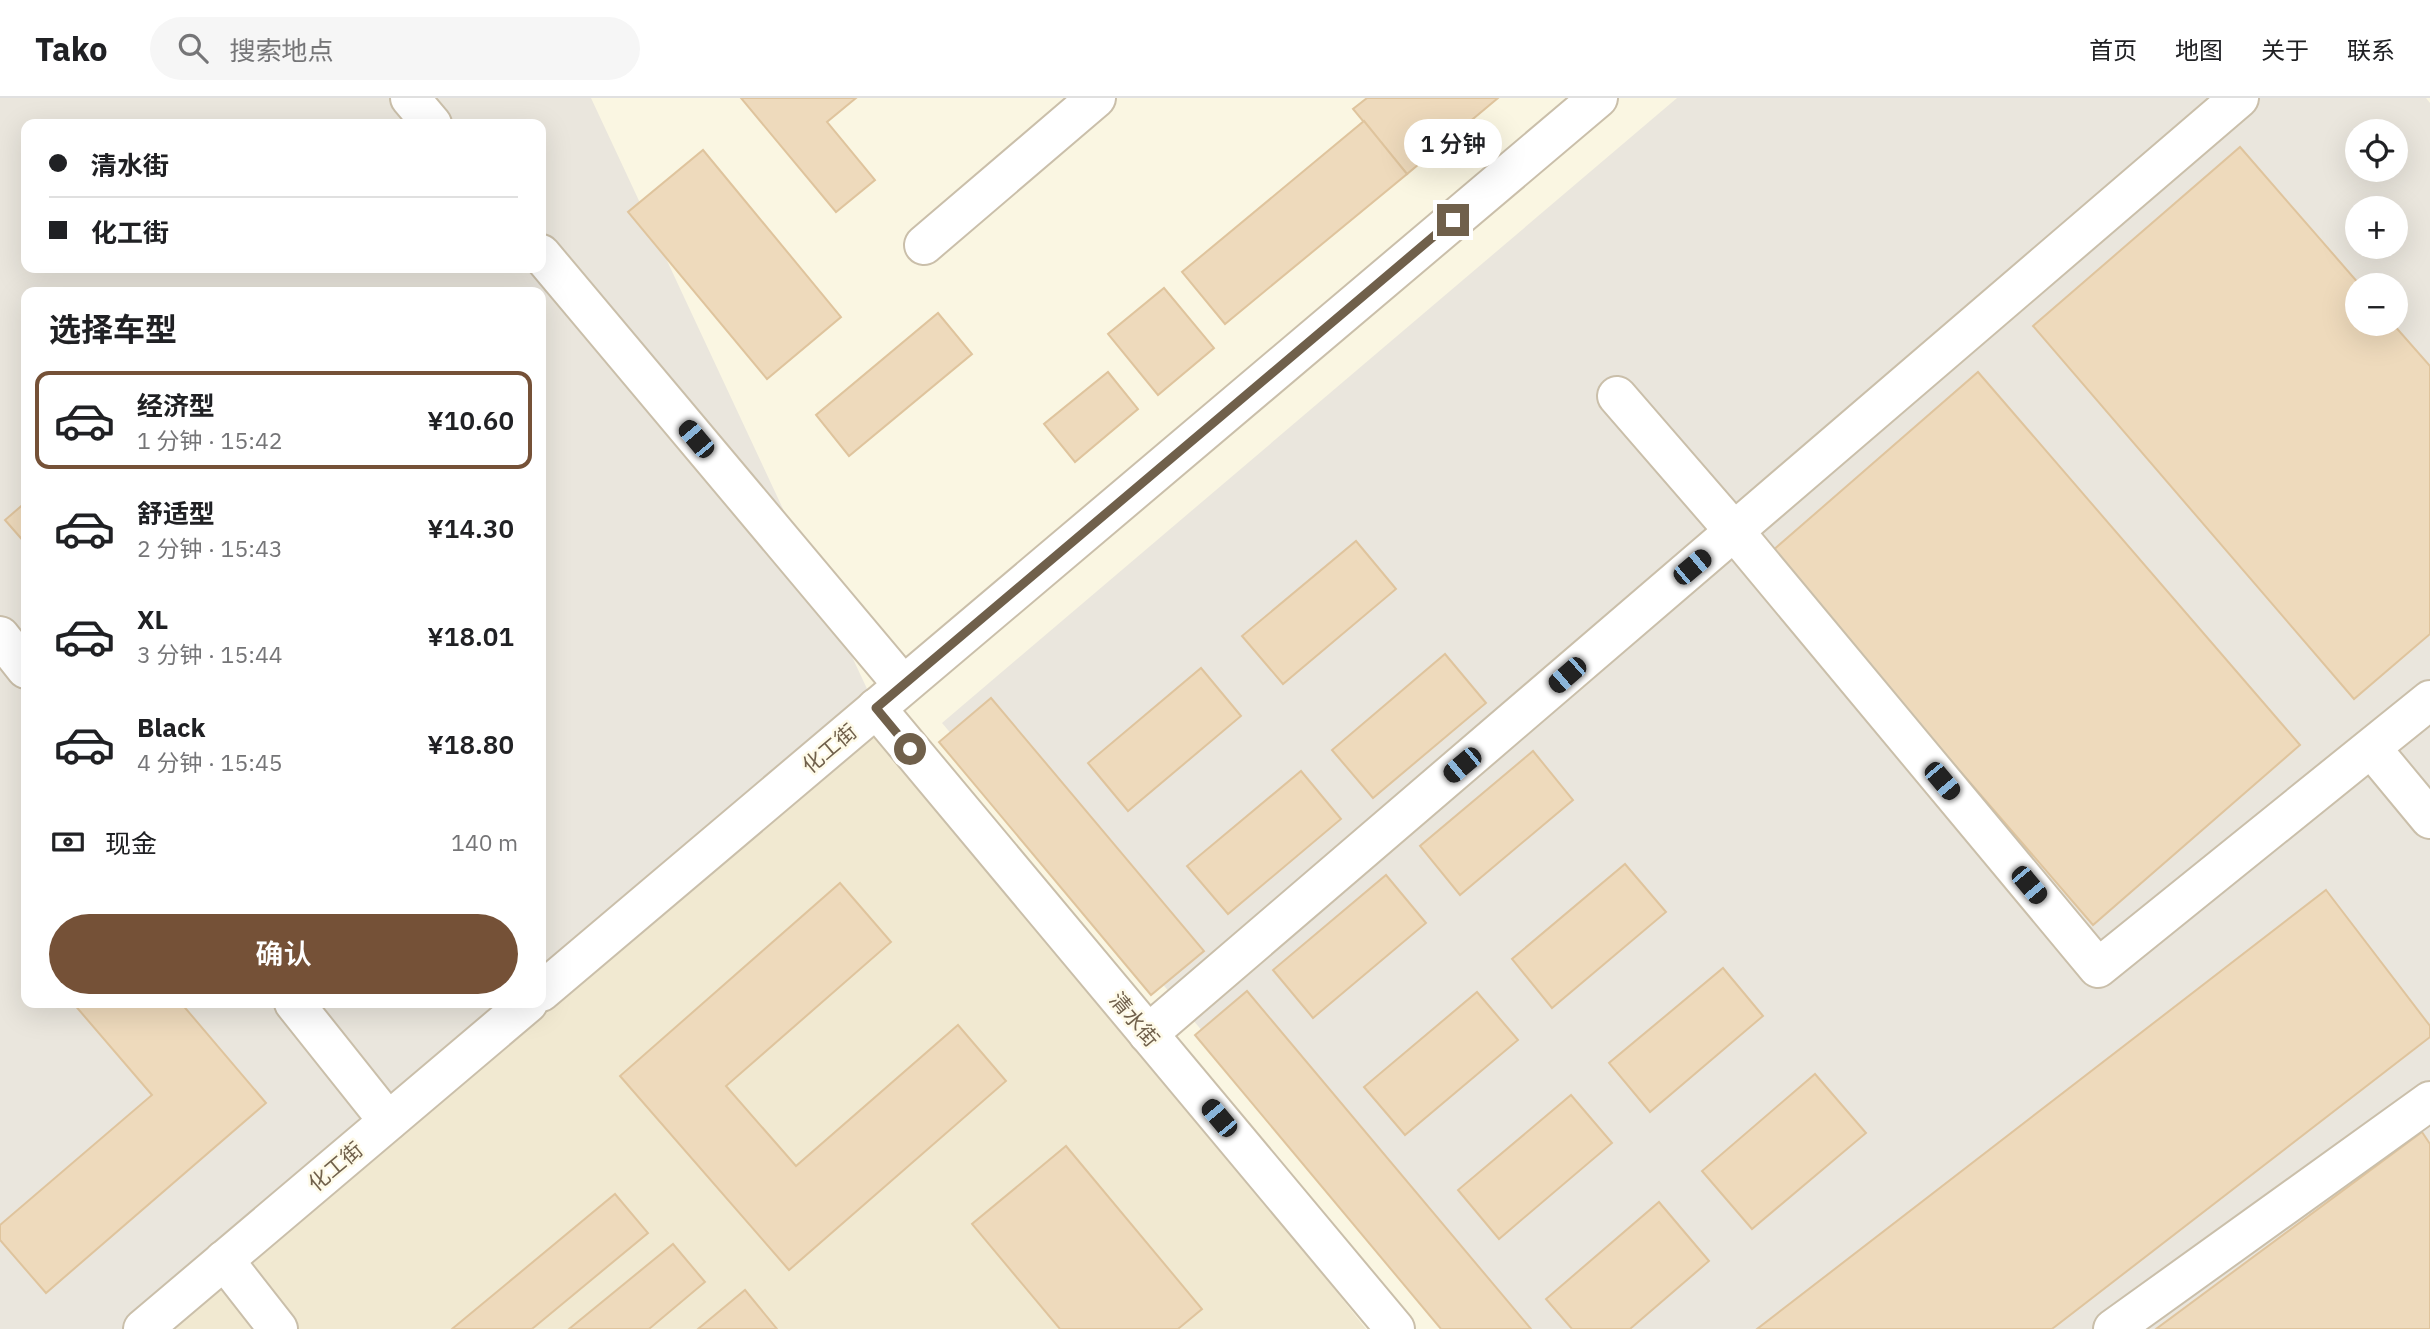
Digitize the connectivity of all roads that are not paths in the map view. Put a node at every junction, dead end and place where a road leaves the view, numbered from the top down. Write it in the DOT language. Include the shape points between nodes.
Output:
graph roads {
  1 [pos="410,98"];
  2 [pos="1096,98"];
  3 [pos="1598,98"];
  4 [pos="2239,98"];
  5 [pos="428,119"];
  6 [pos="924,245"];
  7 [pos="546,260"];
  8 [pos="1617,396"];
  9 [pos="1734,531"];
  10 [pos="0,636"];
  11 [pos="21,663"];
  12 [pos="889,696"];
  13 [pos="2430,700"];
  14 [pos="2372,749"];
  15 [pos="2430,819"];
  16 [pos="546,988"];
  17 [pos="298,1008"];
  18 [pos="522,1008"];
  19 [pos="1148,1034"];
  20 [pos="2430,1101"];
  21 [pos="388,1121"];
  22 [pos="224,1260"];
  23 [pos="143,1329"];
  24 [pos="278,1329"];
  25 [pos="1395,1329"];
  26 [pos="2113,1329"];
  1 -- 5 [label="street"];
  2 -- 6 [label="street"];
  3 -- 12 [label="street, 化工街"];
  4 -- 9 [label="street"];
  7 -- 12 [label="street, 清水街"];
  8 -- 9 [label="street"];
  9 -- 14 [label="street" via="2098,968"];
  9 -- 19 [label="street"];
  10 -- 11 [label="street"];
  12 -- 16 [label="street, 化工街"];
  12 -- 19 [label="street, 清水街"];
  13 -- 14 [label="street"];
  14 -- 15 [label="street"];
  17 -- 21 [label="street"];
  18 -- 21 [label="street, 化工街"];
  19 -- 25 [label="street, 清水街"];
  20 -- 26 [label="street"];
  21 -- 22 [label="street, 化工街"];
  22 -- 23 [label="street, 化工街"];
  22 -- 24 [label="street"];
}
